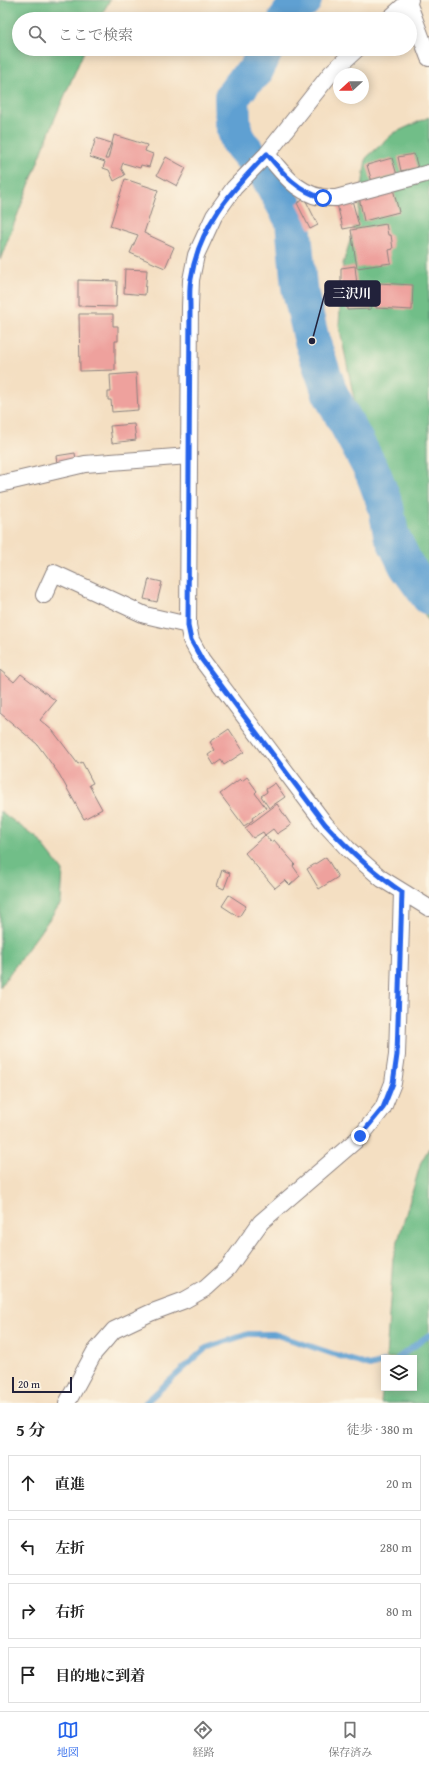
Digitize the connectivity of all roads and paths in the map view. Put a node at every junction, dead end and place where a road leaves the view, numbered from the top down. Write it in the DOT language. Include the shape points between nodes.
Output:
graph roads {
  1 [pos="409,1"];
  2 [pos="397,12"];
  3 [pos="413,12"];
  4 [pos="417,24"];
  5 [pos="349,56"];
  6 [pos="429,58"];
  7 [pos="267,154"];
  8 [pos="429,173"];
  9 [pos="188,456"];
  10 [pos="0,484"];
  11 [pos="44,595"];
  12 [pos="188,626"];
  13 [pos="402,892"];
  14 [pos="429,908"];
  15 [pos="67,1403"];
  1 -- 2 [label="street"];
  1 -- 3 [label="street"];
  4 -- 6 [label="street"];
  5 -- 7 [label="street" via="331,73"];
  7 -- 8 [label="street" via="293,183 313,196 323,198 336,198"];
  7 -- 9 [label="street" via="234,188 214,216 196,255 190,286"];
  9 -- 10 [label="street" via="85,464"];
  9 -- 12 [label="street"];
  11 -- 12 [label="street" via="54,573 146,615"];
  12 -- 13 [label="street" via="191,640 202,660 325,824 348,849 382,879"];
  13 -- 14 [label="street"];
  13 -- 15 [label="street" via="397,1055 393,1083 383,1108 360,1136 261,1222 228,1268 206,1288 186,1300 114,1330 94,1353"];
}
